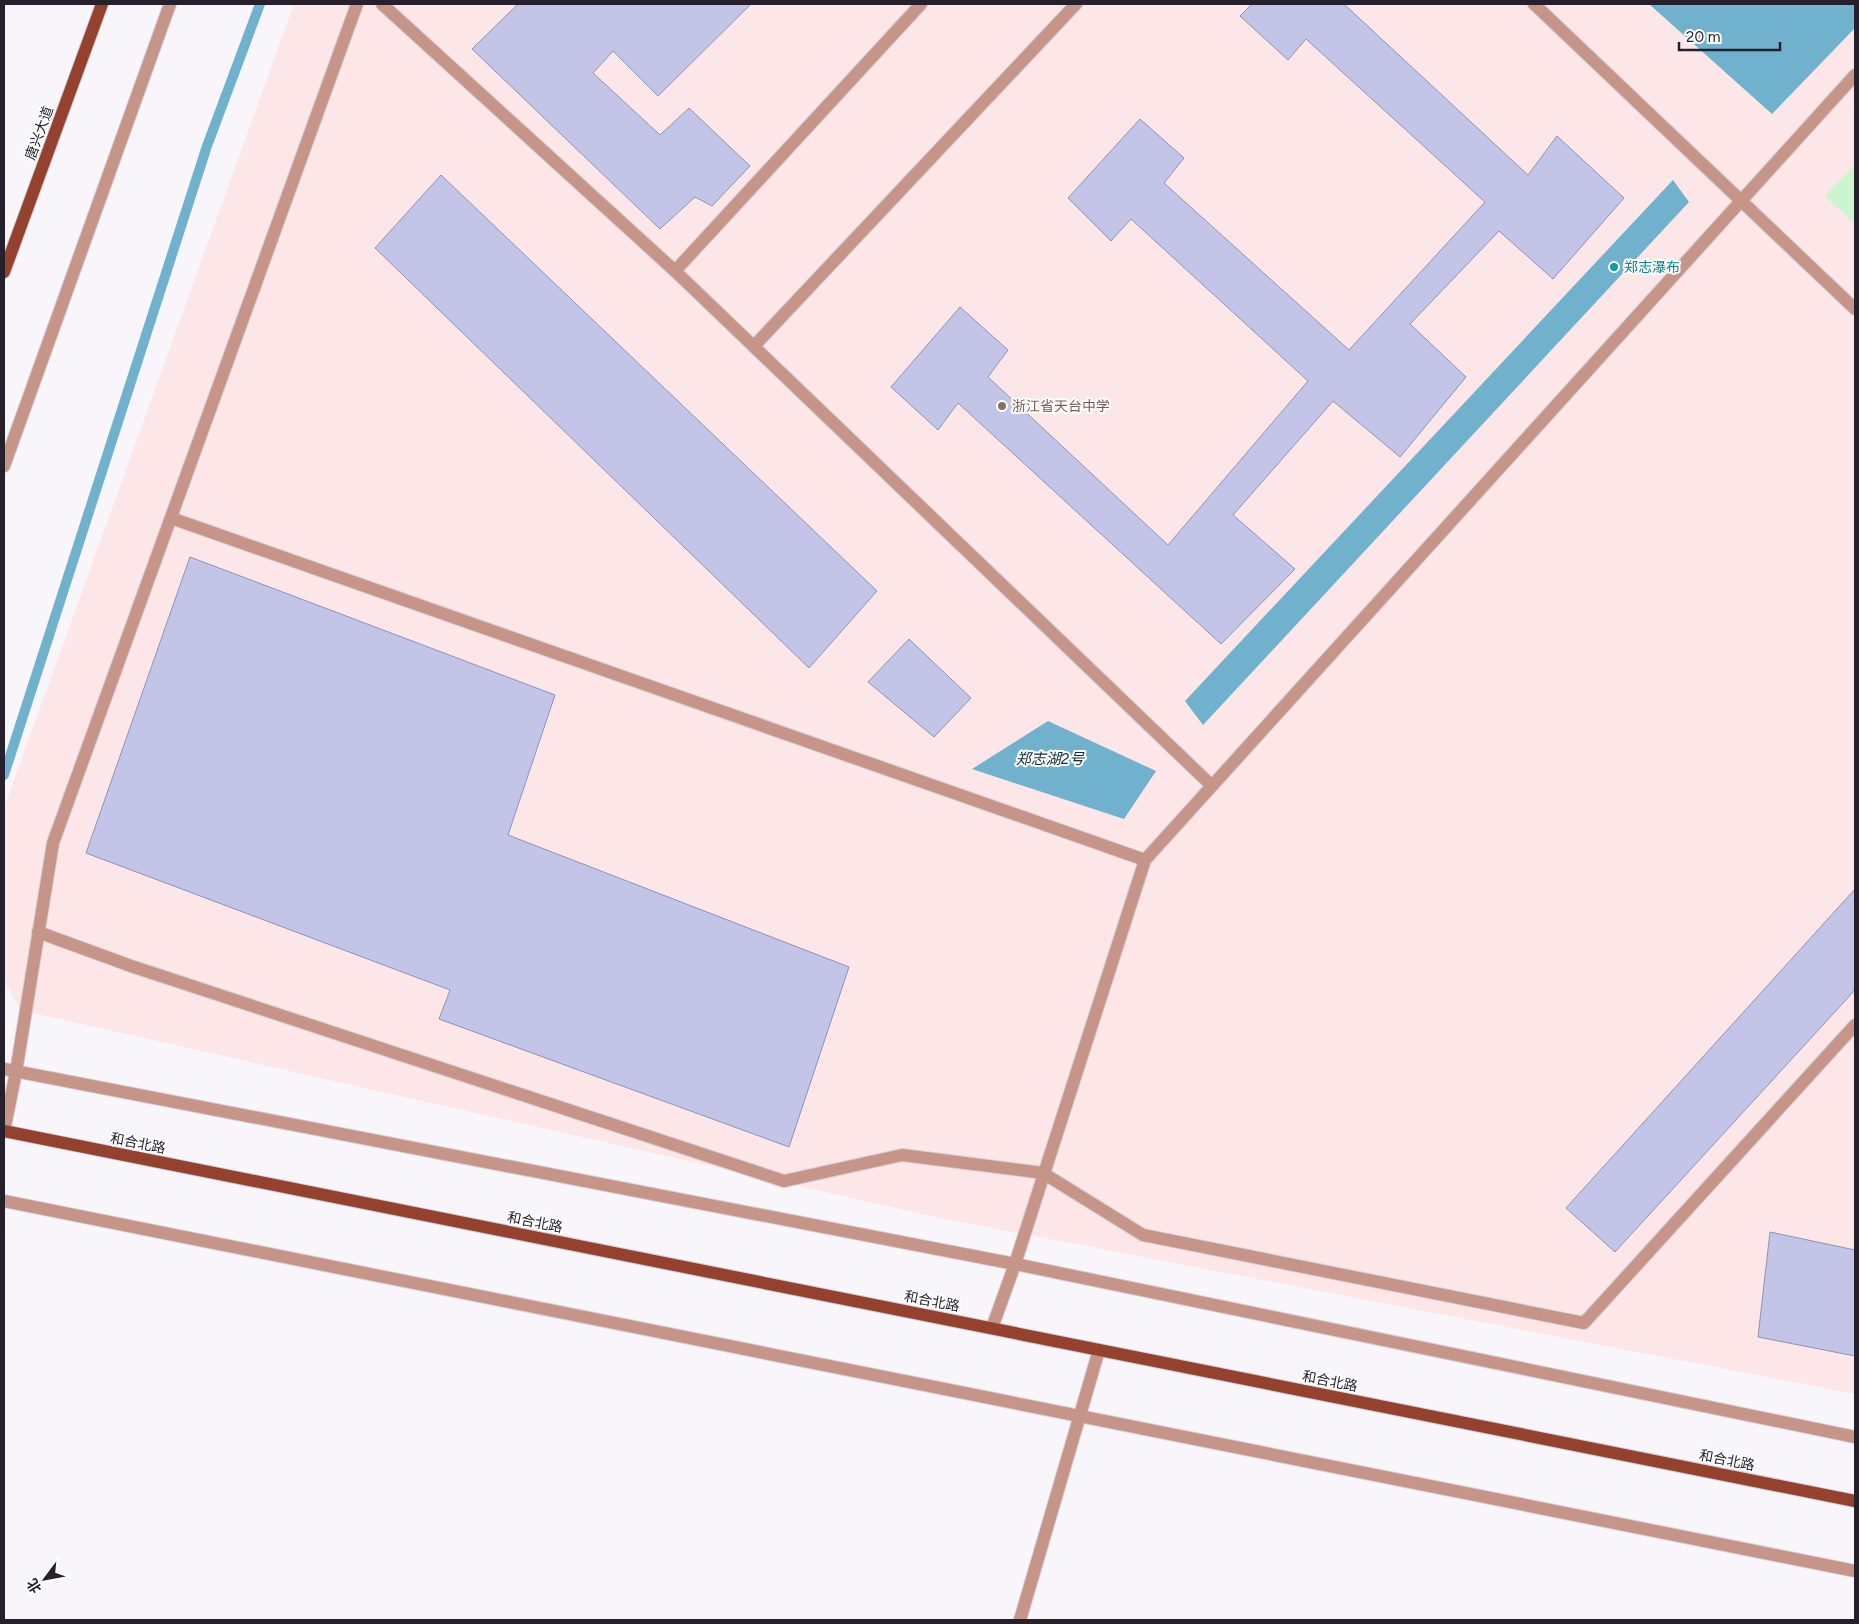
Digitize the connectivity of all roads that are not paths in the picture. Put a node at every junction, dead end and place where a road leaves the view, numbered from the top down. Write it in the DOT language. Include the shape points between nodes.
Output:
graph roads {
  1 [pos="102,4"];
  2 [pos="170,4"];
  3 [pos="357,4"];
  4 [pos="382,4"];
  5 [pos="921,4"];
  6 [pos="1076,4"];
  7 [pos="1534,4"];
  8 [pos="1855,75"];
  9 [pos="1742,201"];
  10 [pos="675,271"];
  11 [pos="4,272"];
  12 [pos="1855,309"];
  13 [pos="754,346"];
  14 [pos="4,466"];
  15 [pos="171,518"];
  16 [pos="1212,786"];
  17 [pos="1145,860"];
  18 [pos="38,932"];
  19 [pos="1855,1025"];
  20 [pos="10,1071"];
  21 [pos="4,1131"];
  22 [pos="1043,1173"];
  23 [pos="4,1200"];
  24 [pos="1015,1264"];
  25 [pos="992,1328"];
  26 [pos="1099,1350"];
  27 [pos="1079,1416"];
  28 [pos="1855,1437"];
  29 [pos="1855,1501"];
  30 [pos="1855,1570"];
  31 [pos="1020,1620"];
  1 -- 11 [label="main road, 唐兴大道"];
  2 -- 14 [label="street"];
  3 -- 15 [label="street"];
  4 -- 10 [label="street"];
  5 -- 10 [label="street"];
  6 -- 13 [label="street"];
  7 -- 9 [label="street"];
  8 -- 9 [label="street"];
  9 -- 12 [label="street"];
  9 -- 16 [label="street"];
  10 -- 13 [label="street"];
  13 -- 16 [label="street"];
  15 -- 17 [label="street"];
  15 -- 18 [label="street" via="53,843"];
  16 -- 17 [label="street"];
  17 -- 22 [label="street"];
  18 -- 20 [label="street"];
  18 -- 22 [label="street" via="131,966 784,1181 902,1155"];
  19 -- 22 [label="street" via="1584,1323 1143,1235"];
  20 -- 21 [label="street"];
  20 -- 24 [label="street"];
  21 -- 25 [label="main road, 和合北路"];
  22 -- 24 [label="street"];
  23 -- 27 [label="street"];
  24 -- 25 [label="street"];
  24 -- 28 [label="street"];
  25 -- 26 [label="main road, 和合北路"];
  26 -- 27 [label="street"];
  26 -- 29 [label="main road, 和合北路"];
  27 -- 30 [label="street"];
  27 -- 31 [label="street"];
}
